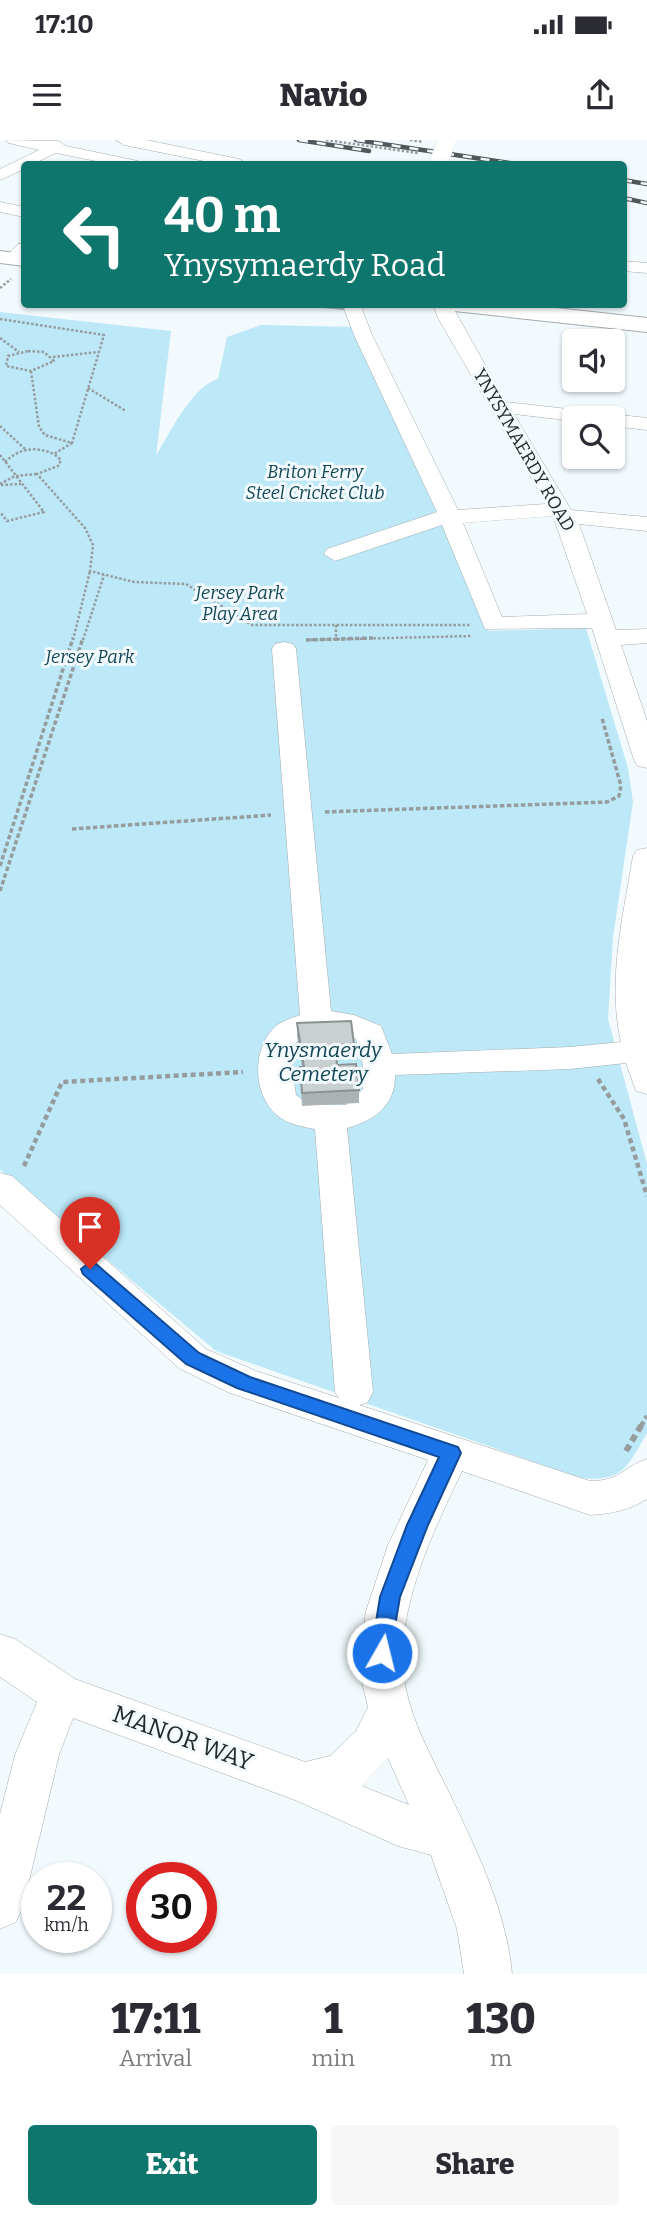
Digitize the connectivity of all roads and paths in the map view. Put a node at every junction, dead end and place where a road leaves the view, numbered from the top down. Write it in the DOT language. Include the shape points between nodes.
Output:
graph roads {
  1 [pos="14,140"];
  2 [pos="70,140"];
  3 [pos="124,140"];
  4 [pos="326,140"];
  5 [pos="447,140"];
  6 [pos="53,148"];
  7 [pos="197,156"];
  8 [pos="27,161"];
  9 [pos="117,161"];
  10 [pos="186,161"];
  11 [pos="223,161"];
  12 [pos="439,161"];
  13 [pos="21,164"];
  14 [pos="0,175"];
  15 [pos="0,207"];
  16 [pos="21,211"];
  17 [pos="627,266"];
  18 [pos="647,268"];
  19 [pos="354,308"];
  20 [pos="443,308"];
  21 [pos="491,308"];
  22 [pos="0,319"];
  23 [pos="647,325"];
  24 [pos="0,338"];
  25 [pos="19,352"];
  26 [pos="99,352"];
  27 [pos="53,357"];
  28 [pos="2,364"];
  29 [pos="31,371"];
  30 [pos="88,388"];
  31 [pos="501,407"];
  32 [pos="127,411"];
  33 [pos="562,414"];
  34 [pos="625,421"];
  35 [pos="647,424"];
  36 [pos="0,426"];
  37 [pos="72,443"];
  38 [pos="26,449"];
  39 [pos="54,454"];
  40 [pos="0,455"];
  41 [pos="5,462"];
  42 [pos="37,474"];
  43 [pos="15,476"];
  44 [pos="21,484"];
  45 [pos="0,485"];
  46 [pos="0,512"];
  47 [pos="562,513"];
  48 [pos="450,517"];
  49 [pos="647,524"];
  50 [pos="335,554"];
  51 [pos="90,571"];
  52 [pos="104,575"];
  53 [pos="336,625"];
  54 [pos="489,630"];
  55 [pos="605,630"];
  56 [pos="647,636"];
  57 [pos="336,640"];
  58 [pos="284,649"];
  59 [pos="600,710"];
  60 [pos="647,760"];
  61 [pos="298,813"];
  62 [pos="72,829"];
  63 [pos="647,861"];
  64 [pos="0,866"];
  65 [pos="0,891"];
  66 [pos="316,1020"];
  67 [pos="638,1051"];
  68 [pos="570,1058"];
  69 [pos="379,1065"];
  70 [pos="276,1070"];
  71 [pos="647,1083"];
  72 [pos="330,1118"];
  73 [pos="10,1180"];
  74 [pos="647,1196"];
  75 [pos="354,1392"];
  76 [pos="647,1416"];
  77 [pos="451,1453"];
  78 [pos="634,1467"];
  79 [pos="0,1653"];
  80 [pos="61,1694"];
  81 [pos="390,1709"];
  82 [pos="305,1783"];
  83 [pos="447,1837"];
  84 [pos="0,1906"];
  85 [pos="488,1974"];
  1 -- 6 [label="street"];
  2 -- 6 [label="street"];
  3 -- 7 [label="street"];
  4 -- 12 [label="path"];
  5 -- 12 [label="street, bridge"];
  6 -- 8 [label="street"];
  6 -- 9 [label="street"];
  7 -- 10 [label="street"];
  7 -- 11 [label="street"];
  13 -- 14 [label="street"];
  15 -- 16 [label="street"];
  17 -- 18 [label="street"];
  19 -- 48 [label="street"];
  20 -- 31 [label="street, YNYSYMAERDY ROAD"];
  21 -- 23 [label="main road"];
  22 -- 26 [label="path" via="104,335"];
  24 -- 25 [label="path"];
  25 -- 27 [label="path" via="44,352"];
  25 -- 28 [label="path"];
  26 -- 27 [label="path"];
  26 -- 30 [label="path"];
  27 -- 29 [label="path" via="47,367"];
  28 -- 29 [label="path"];
  29 -- 37 [label="path" via="39,427 45,435"];
  30 -- 32 [label="path"];
  30 -- 37 [label="path"];
  31 -- 33 [label="street"];
  31 -- 47 [label="street, YNYSYMAERDY ROAD"];
  34 -- 35 [label="street"];
  36 -- 38 [label="path"];
  37 -- 39 [label="path"];
  38 -- 39 [label="path"];
  38 -- 41 [label="path"];
  39 -- 42 [label="path" via="61,460 58,466"];
  40 -- 41 [label="path"];
  41 -- 43 [label="path"];
  42 -- 43 [label="path"];
  42 -- 51 [label="path" via="85,528 93,545"];
  43 -- 44 [label="path"];
  43 -- 45 [label="path"];
  44 -- 45 [label="path"];
  44 -- 46 [label="path" via="44,512 8,521"];
  47 -- 48 [label="street"];
  47 -- 49 [label="street"];
  47 -- 55 [label="street, YNYSYMAERDY ROAD"];
  48 -- 50 [label="street" via="431,519"];
  48 -- 54 [label="street"];
  51 -- 52 [label="path"];
  51 -- 64 [label="path" via="70,652"];
  52 -- 53 [label="path" via="134,582 186,584 252,625"];
  52 -- 65 [label="path"];
  53 -- 54 [label="path"];
  53 -- 57 [label="path"];
  54 -- 55 [label="street"];
  54 -- 57 [label="path"];
  55 -- 56 [label="street"];
  55 -- 60 [label="street, YNYSYMAERDY ROAD"];
  57 -- 58 [label="path" via="295,641"];
  58 -- 61 [label="street"];
  59 -- 61 [label="path" via="621,786 619,796 607,802"];
  61 -- 62 [label="path"];
  61 -- 66 [label="street"];
  63 -- 67 [label="street" via="632,951 630,1013"];
  66 -- 69 [label="street" via="344,1022 370,1033"];
  66 -- 70 [label="street" via="287,1033 275,1051"];
  67 -- 68 [label="street"];
  67 -- 71 [label="street"];
  68 -- 69 [label="street"];
  68 -- 74 [label="path" via="593,1073 626,1119"];
  69 -- 72 [label="street" via="379,1091 364,1109"];
  70 -- 72 [label="street" via="282,1100 289,1109"];
  70 -- 73 [label="path" via="62,1082"];
  72 -- 75 [label="street"];
  73 -- 77 [label="street" via="192,1359 243,1382"];
  76 -- 78 [label="path"];
  77 -- 78 [label="street" via="590,1499 632,1491"];
  77 -- 81 [label="street" via="390,1597 382,1653"];
  79 -- 80 [label="street, MANOR WAY"];
  80 -- 82 [label="street, MANOR WAY"];
  80 -- 84 [label="street" via="37,1755"];
  81 -- 82 [label="street" via="371,1746 342,1774"];
  81 -- 83 [label="street"];
  82 -- 83 [label="street, MANOR WAY" via="398,1824"];
  83 -- 85 [label="street" via="488,1949"];
}
